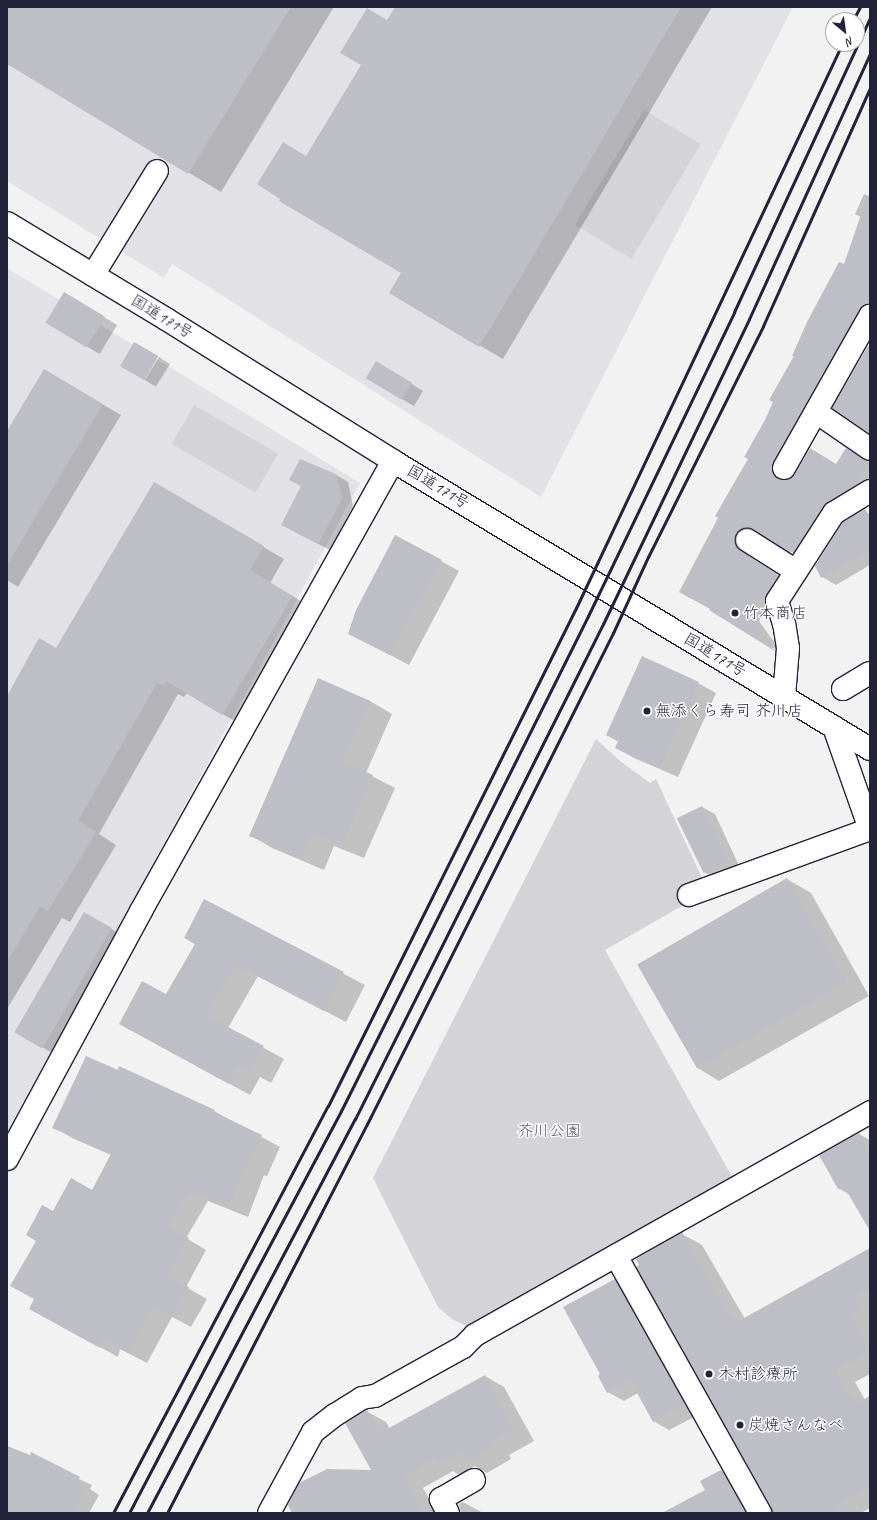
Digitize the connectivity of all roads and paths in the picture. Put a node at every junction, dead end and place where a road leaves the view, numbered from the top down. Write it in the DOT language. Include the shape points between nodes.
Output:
graph roads {
  1 [pos="157,171"];
  2 [pos="7,223"];
  3 [pos="93,275"];
  4 [pos="868,325"];
  5 [pos="816,412"];
  6 [pos="870,448"];
  7 [pos="393,461"];
  8 [pos="784,468"];
  9 [pos="870,491"];
  10 [pos="747,540"];
  11 [pos="796,572"];
  12 [pos="870,673"];
  13 [pos="843,689"];
  14 [pos="784,696"];
  15 [pos="834,727"];
  16 [pos="870,749"];
  17 [pos="870,829"];
  18 [pos="690,895"];
  19 [pos="870,1112"];
  20 [pos="7,1159"];
  21 [pos="616,1256"];
  22 [pos="474,1480"];
  23 [pos="269,1513"];
  24 [pos="448,1513"];
  25 [pos="760,1513"];
  1 -- 3 [label="main road"];
  2 -- 3 [label="main road, 国道171号"];
  3 -- 7 [label="main road, 国道171号"];
  4 -- 5 [label="main road"];
  5 -- 6 [label="main road"];
  5 -- 8 [label="main road"];
  7 -- 14 [label="main road, 国道171号"];
  7 -- 20 [label="main road" via="141,911"];
  9 -- 11 [label="main road" via="834,513"];
  10 -- 11 [label="main road"];
  11 -- 14 [label="main road" via="778,601 788,648"];
  12 -- 13 [label="main road"];
  14 -- 15 [label="main road, 国道171号"];
  15 -- 16 [label="main road, 国道171号"];
  15 -- 17 [label="main road"];
  17 -- 18 [label="main road"];
  19 -- 21 [label="main road"];
  21 -- 23 [label="main road" via="475,1335 463,1347 375,1396 362,1398 335,1414 313,1432"];
  21 -- 25 [label="main road"];
  22 -- 24 [label="main road" via="441,1499"];
}
